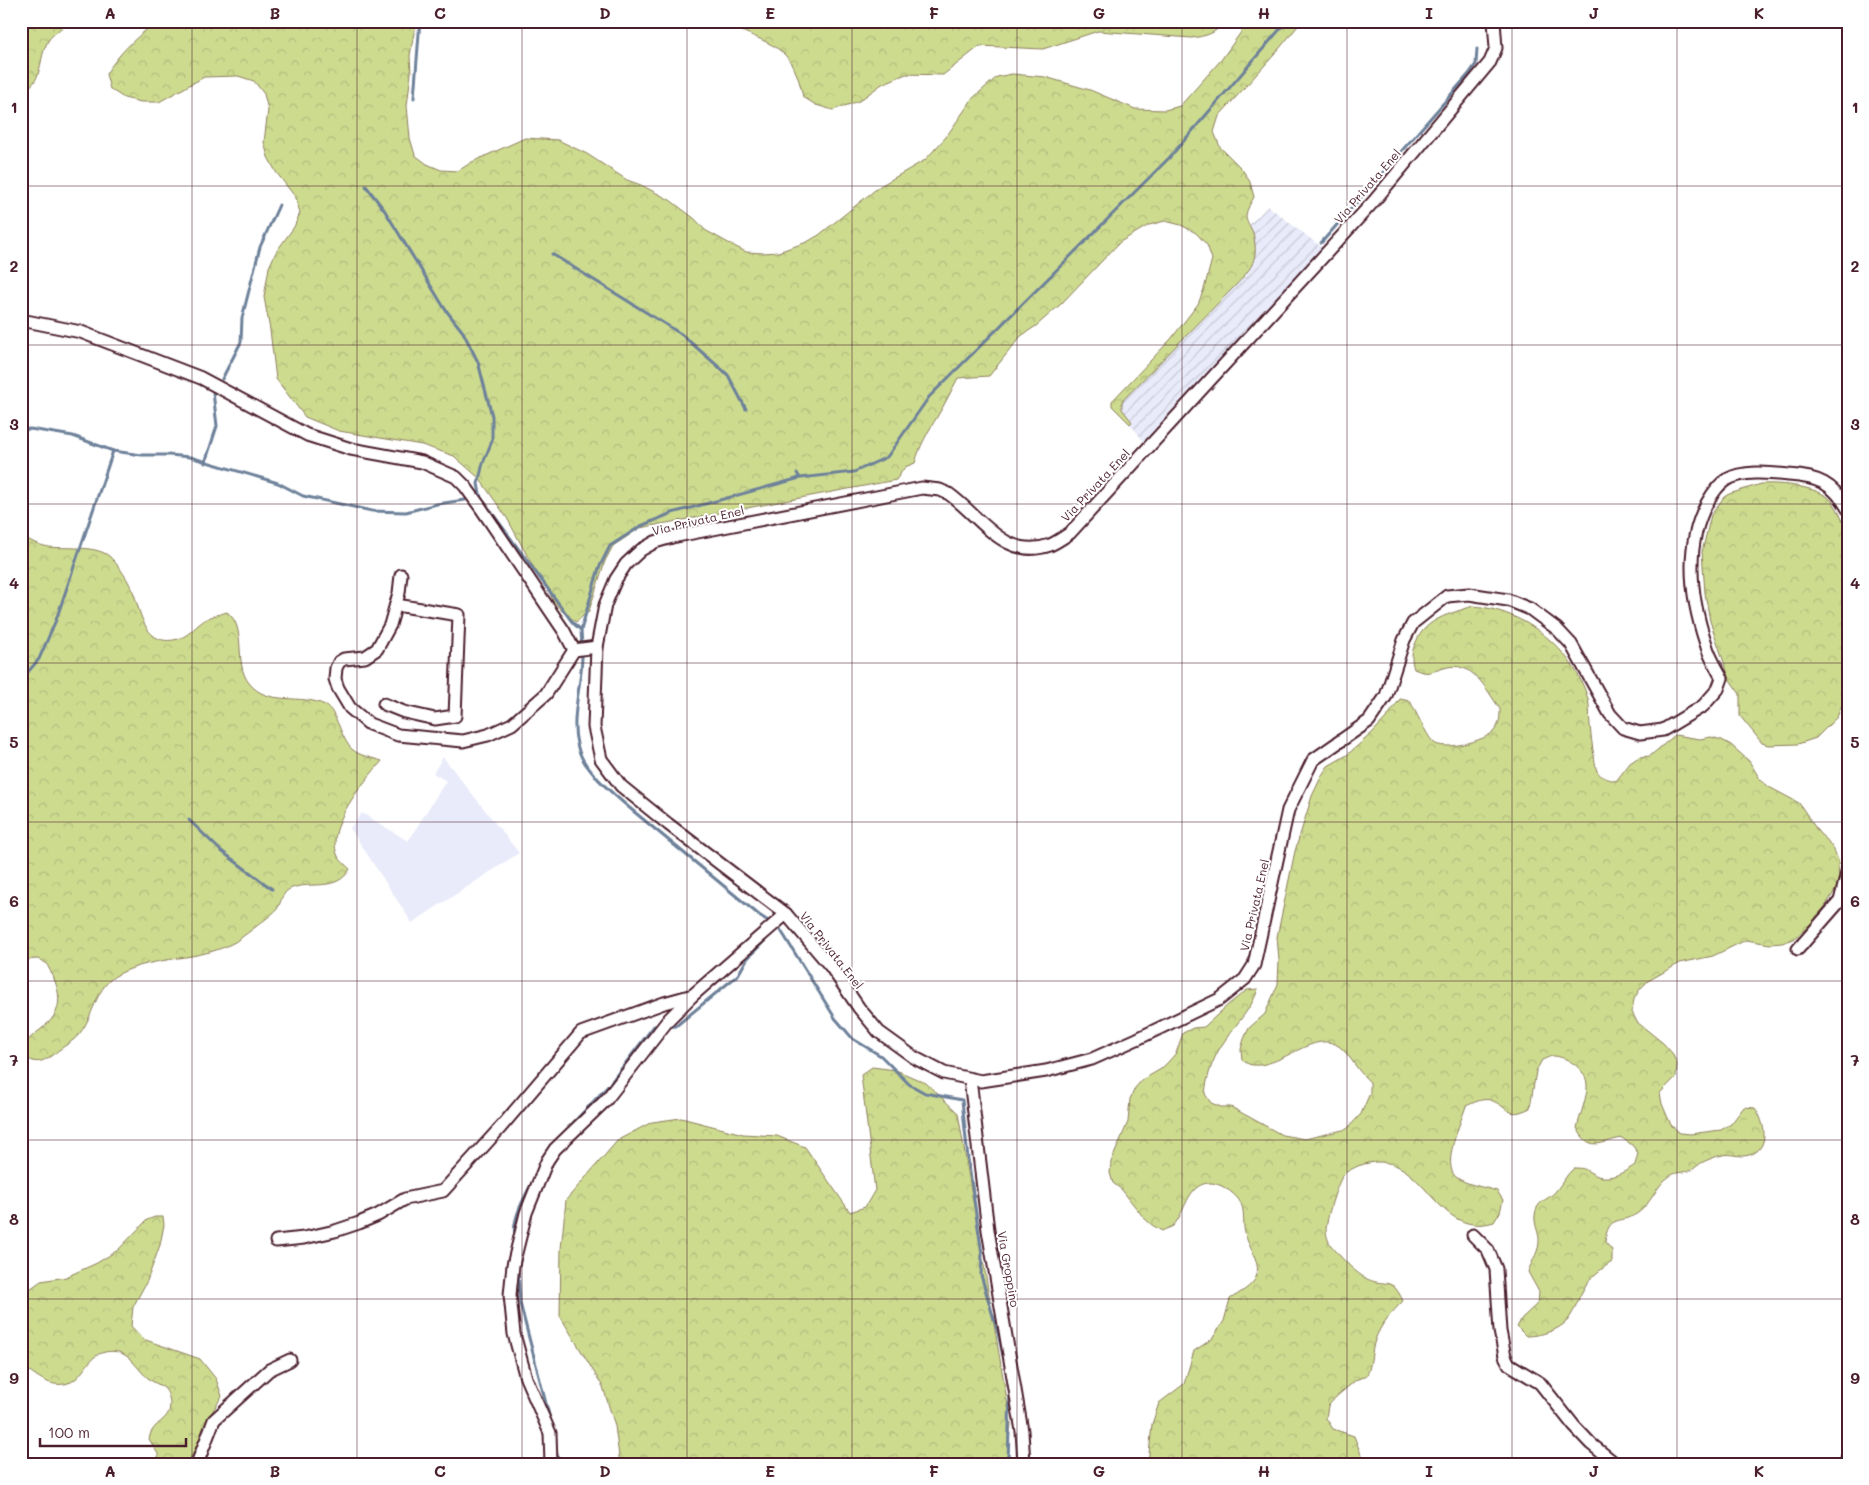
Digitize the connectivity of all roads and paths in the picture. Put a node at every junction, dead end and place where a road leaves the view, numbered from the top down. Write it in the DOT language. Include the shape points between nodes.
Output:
graph roads {
  1 [pos="1494,21"];
  2 [pos="21,320"];
  3 [pos="1848,509"];
  4 [pos="401,574"];
  5 [pos="396,605"];
  6 [pos="593,648"];
  7 [pos="575,650"];
  8 [pos="384,704"];
  9 [pos="1848,869"];
  10 [pos="782,917"];
  11 [pos="1798,949"];
  12 [pos="693,995"];
  13 [pos="970,1079"];
  14 [pos="1473,1235"];
  15 [pos="276,1241"];
  16 [pos="290,1360"];
  17 [pos="1848,1456"];
  18 [pos="197,1464"];
  19 [pos="551,1464"];
  20 [pos="1024,1464"];
  21 [pos="1616,1464"];
  22 [pos="1844,1464"];
  1 -- 6 [label="street, Via Privata Enel" via="1496,48 1490,62 1374,201 1070,533 1052,544 1032,550 1013,546 949,494 922,488 672,537 641,550 621,571"];
  2 -- 7 [label="street" via="81,332 201,378 307,435 352,449 422,462 456,477 481,508"];
  3 -- 13 [label="street, Via Privata Enel" via="1840,496 1822,480 1772,473 1744,474 1724,480 1700,517 1692,563 1693,589 1706,645 1722,678 1718,689 1704,706 1663,730 1640,733 1623,728 1610,714 1571,644 1530,609 1486,596 1448,596 1413,623 1404,640 1386,696 1369,721 1313,760 1288,810 1257,955 1245,979 1220,999 1092,1059 994,1080"];
  4 -- 5 [label="street"];
  5 -- 7 [label="street" via="377,649 365,656 344,658 336,668 335,678 350,708 370,724 398,735 463,741 488,735 512,724 546,694"];
  5 -- 8 [label="street" via="459,615 455,716 435,719"];
  6 -- 7 [label="street"];
  6 -- 10 [label="street, Via Privata Enel" via="594,727 601,759 621,786"];
  9 -- 11 [label="street" via="1840,901"];
  10 -- 12 [label="street"];
  10 -- 13 [label="street, Via Privata Enel" via="824,959 880,1032 915,1058 944,1073"];
  12 -- 15 [label="street" via="581,1033 443,1191 405,1199 359,1223 304,1238"];
  12 -- 19 [label="street" via="669,1019 606,1100 555,1148 526,1213 513,1265 510,1295 514,1334 526,1378 550,1433"];
  13 -- 20 [label="street, Via Groppino" via="988,1230 1022,1431"];
  14 -- 21 [label="street" via="1488,1250 1496,1269 1500,1331 1509,1364 1540,1383 1574,1426"];
  16 -- 18 [label="street" via="269,1370 214,1420"];
  17 -- 22 [label="street"];
}
